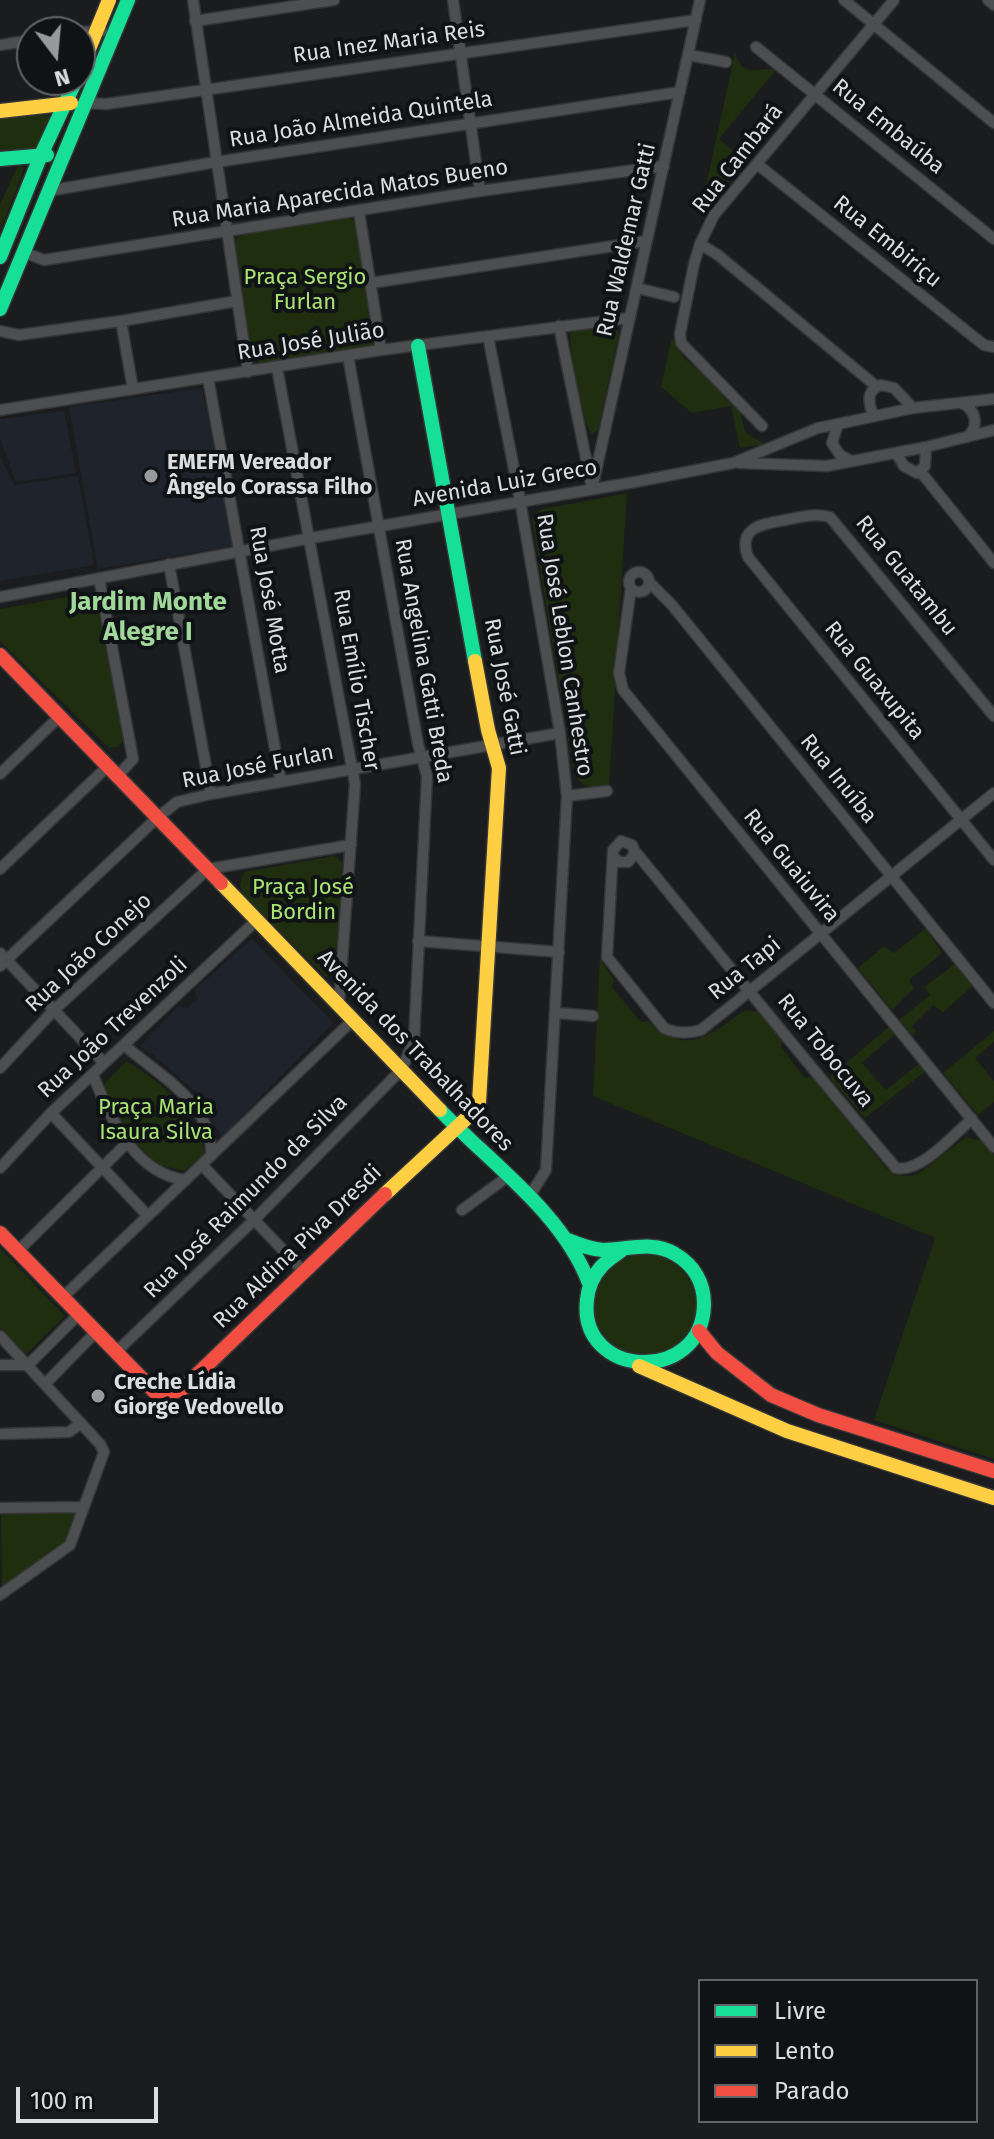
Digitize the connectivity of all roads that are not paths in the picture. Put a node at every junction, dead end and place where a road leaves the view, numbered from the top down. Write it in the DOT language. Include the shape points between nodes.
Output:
graph roads {
  1 [pos="109,0"];
  2 [pos="128,0"];
  3 [pos="193,0"];
  4 [pos="334,0"];
  5 [pos="453,0"];
  6 [pos="700,0"];
  7 [pos="844,0"];
  8 [pos="894,0"];
  9 [pos="988,0"];
  10 [pos="994,5"];
  11 [pos="696,20"];
  12 [pos="195,21"];
  13 [pos="872,24"];
  14 [pos="97,29"];
  15 [pos="114,35"];
  16 [pos="756,47"];
  17 [pos="460,53"];
  18 [pos="689,55"];
  19 [pos="726,62"];
  20 [pos="205,90"];
  21 [pos="680,92"];
  22 [pos="816,94"];
  23 [pos="69,96"];
  24 [pos="67,102"];
  25 [pos="88,103"];
  26 [pos="0,111"];
  27 [pos="994,123"];
  28 [pos="471,124"];
  29 [pos="66,153"];
  30 [pos="41,155"];
  31 [pos="1,162"];
  32 [pos="216,162"];
  33 [pos="757,164"];
  34 [pos="664,166"];
  35 [pos="48,191"];
  36 [pos="480,191"];
  37 [pos="359,212"];
  38 [pos="226,232"];
  39 [pos="994,239"];
  40 [pos="646,241"];
  41 [pos="700,244"];
  42 [pos="23,252"];
  43 [pos="0,257"];
  44 [pos="371,283"];
  45 [pos="637,288"];
  46 [pos="674,297"];
  47 [pos="237,301"];
  48 [pos="0,309"];
  49 [pos="629,318"];
  50 [pos="121,321"];
  51 [pos="559,326"];
  52 [pos="0,331"];
  53 [pos="488,336"];
  54 [pos="418,346"];
  55 [pos="994,347"];
  56 [pos="381,350"];
  57 [pos="348,356"];
  58 [pos="277,368"];
  59 [pos="248,372"];
  60 [pos="208,378"];
  61 [pos="876,386"];
  62 [pos="133,389"];
  63 [pos="994,399"];
  64 [pos="959,402"];
  65 [pos="913,408"];
  66 [pos="0,410"];
  67 [pos="873,416"];
  68 [pos="838,424"];
  69 [pos="762,426"];
  70 [pos="581,427"];
  71 [pos="994,430"];
  72 [pos="602,438"];
  73 [pos="965,438"];
  74 [pos="926,447"];
  75 [pos="896,453"];
  76 [pos="851,461"];
  77 [pos="733,463"];
  78 [pos="920,471"];
  79 [pos="592,489"];
  80 [pos="520,500"];
  81 [pos="449,514"];
  82 [pos="380,525"];
  83 [pos="760,525"];
  84 [pos="311,538"];
  85 [pos="240,551"];
  86 [pos="994,563"];
  87 [pos="169,564"];
  88 [pos="99,578"];
  89 [pos="649,582"];
  90 [pos="0,597"];
  91 [pos="2,662"];
  92 [pos="994,716"];
  93 [pos="59,717"];
  94 [pos="560,733"];
  95 [pos="493,746"];
  96 [pos="422,759"];
  97 [pos="351,769"];
  98 [pos="112,772"];
  99 [pos="0,774"];
  100 [pos="281,782"];
  101 [pos="607,791"];
  102 [pos="994,793"];
  103 [pos="211,794"];
  104 [pos="567,796"];
  105 [pos="157,818"];
  106 [pos="961,820"];
  107 [pos="351,845"];
  108 [pos="634,850"];
  109 [pos="613,856"];
  110 [pos="994,860"];
  111 [pos="0,869"];
  112 [pos="208,869"];
  113 [pos="892,877"];
  114 [pos="257,920"];
  115 [pos="820,934"];
  116 [pos="418,941"];
  117 [pos="487,947"];
  118 [pos="559,952"];
  119 [pos="2,959"];
  120 [pos="750,991"];
  121 [pos="339,1003"];
  122 [pos="994,1003"];
  123 [pos="54,1010"];
  124 [pos="557,1013"];
  125 [pos="593,1016"];
  126 [pos="354,1019"];
  127 [pos="125,1046"];
  128 [pos="104,1063"];
  129 [pos="0,1068"];
  130 [pos="402,1069"];
  131 [pos="93,1075"];
  132 [pos="51,1113"];
  133 [pos="972,1119"];
  134 [pos="456,1127"];
  135 [pos="128,1142"];
  136 [pos="994,1147"];
  137 [pos="211,1156"];
  138 [pos="202,1165"];
  139 [pos="102,1166"];
  140 [pos="0,1168"];
  141 [pos="507,1177"];
  142 [pos="186,1180"];
  143 [pos="529,1197"];
  144 [pos="462,1210"];
  145 [pos="148,1216"];
  146 [pos="255,1219"];
  147 [pos="0,1233"];
  148 [pos="563,1238"];
  149 [pos="625,1248"];
  150 [pos="18,1251"];
  151 [pos="303,1271"];
  152 [pos="589,1283"];
  153 [pos="63,1297"];
  154 [pos="79,1314"];
  155 [pos="699,1331"];
  156 [pos="96,1332"];
  157 [pos="0,1336"];
  158 [pos="116,1352"];
  159 [pos="635,1364"];
  160 [pos="0,1365"];
  161 [pos="28,1365"];
  162 [pos="46,1383"];
  163 [pos="81,1423"];
  164 [pos="0,1434"];
  165 [pos="994,1471"];
  166 [pos="994,1498"];
  167 [pos="83,1507"];
  168 [pos="0,1508"];
  169 [pos="0,1595"];
  1 -- 14 [label="street"];
  2 -- 15 [label="street"];
  3 -- 12 [label="street"];
  4 -- 12 [label="street"];
  5 -- 17 [label="street"];
  6 -- 11 [label="street, Rua Waldemar Gatti"];
  7 -- 13 [label="street"];
  8 -- 13 [label="street, Rua Cambará"];
  9 -- 10 [label="street"];
  11 -- 17 [label="street, Rua Inez Maria Reis"];
  11 -- 18 [label="street, Rua Waldemar Gatti"];
  12 -- 20 [label="street"];
  13 -- 22 [label="street, Rua Cambará"];
  13 -- 27 [label="street"];
  14 -- 15 [label="street"];
  15 -- 25 [label="street"];
  16 -- 22 [label="street, Rua Embaúba"];
  17 -- 20 [label="street, Rua Inez Maria Reis"];
  17 -- 28 [label="street"];
  18 -- 19 [label="street"];
  18 -- 21 [label="street, Rua Waldemar Gatti"];
  20 -- 25 [label="street, Rua Inez Maria Reis"];
  20 -- 32 [label="street"];
  21 -- 28 [label="street, Rua João Almeida Quintela"];
  21 -- 34 [label="street, Rua Waldemar Gatti"];
  22 -- 33 [label="street, Rua Cambará"];
  22 -- 39 [label="street, Rua Embaúba"];
  23 -- 24 [label="street"];
  24 -- 25 [label="street"];
  24 -- 26 [label="street"];
  24 -- 30 [label="street"];
  25 -- 29 [label="street"];
  28 -- 32 [label="street, Rua João Almeida Quintela"];
  28 -- 36 [label="street"];
  29 -- 30 [label="street"];
  29 -- 35 [label="street"];
  30 -- 31 [label="street"];
  30 -- 43 [label="street"];
  32 -- 35 [label="street, Rua João Almeida Quintela"];
  32 -- 38 [label="street"];
  33 -- 41 [label="street, Rua Cambará" via="714,215"];
  33 -- 55 [label="street, Rua Embiriçu" via="984,345"];
  34 -- 36 [label="street, Rua Maria Aparecida Matos Bueno"];
  34 -- 40 [label="street, Rua Waldemar Gatti"];
  35 -- 42 [label="street"];
  36 -- 37 [label="street, Rua Maria Aparecida Matos Bueno"];
  37 -- 38 [label="street, Rua Maria Aparecida Matos Bueno"];
  37 -- 44 [label="street"];
  38 -- 42 [label="street, Rua Maria Aparecida Matos Bueno" via="44,260"];
  38 -- 47 [label="street"];
  40 -- 44 [label="street"];
  40 -- 45 [label="street, Rua Waldemar Gatti"];
  41 -- 61 [label="street, Rua Cambará"];
  41 -- 69 [label="street" via="681,343"];
  42 -- 48 [label="street"];
  44 -- 56 [label="street"];
  45 -- 46 [label="street"];
  45 -- 49 [label="street, Rua Waldemar Gatti"];
  47 -- 50 [label="street"];
  47 -- 59 [label="street"];
  49 -- 51 [label="street, Rua José Julião"];
  49 -- 72 [label="street, Rua Waldemar Gatti"];
  50 -- 52 [label="street" via="19,335"];
  50 -- 62 [label="street"];
  51 -- 53 [label="street, Rua José Julião"];
  51 -- 70 [label="street"];
  53 -- 54 [label="street, Rua José Julião"];
  53 -- 80 [label="street, Rua José Leblon Canhestro"];
  54 -- 56 [label="street, Rua José Julião"];
  54 -- 81 [label="street, Rua José Gatti"];
  56 -- 57 [label="street, Rua José Julião"];
  57 -- 58 [label="street, Rua José Julião"];
  57 -- 82 [label="street, Rua Angelina Gatti Breda"];
  58 -- 59 [label="street, Rua José Julião"];
  58 -- 84 [label="street, Rua Emílio Tischer"];
  59 -- 60 [label="street, Rua José Julião"];
  60 -- 62 [label="street, Rua José Julião"];
  60 -- 85 [label="street, Rua José Motta"];
  61 -- 65 [label="street, Rua Cambará" via="890,386"];
  61 -- 67 [label="street" via="869,398"];
  62 -- 66 [label="street, Rua José Julião"];
  63 -- 64 [label="street, Avenida Luiz Greco"];
  64 -- 65 [label="street, Avenida Luiz Greco"];
  64 -- 73 [label="street" via="975,420"];
  65 -- 67 [label="street, Avenida Luiz Greco"];
  67 -- 68 [label="street, Avenida Luiz Greco"];
  68 -- 76 [label="street" via="834,449"];
  68 -- 77 [label="street, Avenida Luiz Greco"];
  70 -- 72 [label="street" via="588,440"];
  70 -- 79 [label="street"];
  71 -- 73 [label="street, Avenida Luiz Greco"];
  72 -- 79 [label="street, Rua Waldemar Gatti"];
  73 -- 74 [label="street, Avenida Luiz Greco"];
  74 -- 75 [label="street, Avenida Luiz Greco"];
  74 -- 78 [label="street"];
  75 -- 76 [label="street, Avenida Luiz Greco"];
  75 -- 78 [label="street" via="910,471"];
  76 -- 77 [label="street, Avenida Luiz Greco" via="827,466"];
  77 -- 79 [label="street, Avenida Luiz Greco"];
  78 -- 86 [label="street"];
  79 -- 80 [label="street, Avenida Luiz Greco"];
  80 -- 81 [label="street, Avenida Luiz Greco"];
  80 -- 94 [label="street, Rua José Leblon Canhestro"];
  81 -- 82 [label="street, Avenida Luiz Greco"];
  81 -- 95 [label="street, Rua José Gatti"];
  82 -- 84 [label="street, Avenida Luiz Greco"];
  82 -- 96 [label="street, Rua Angelina Gatti Breda"];
  83 -- 92 [label="street, Rua Guatambu" via="817,514 830,517"];
  83 -- 106 [label="street, Rua Guaxupita" via="746,538 748,557"];
  84 -- 85 [label="street, Avenida Luiz Greco"];
  84 -- 97 [label="street, Rua Emílio Tischer"];
  85 -- 87 [label="street, Avenida Luiz Greco"];
  85 -- 100 [label="street, Rua José Motta"];
  87 -- 88 [label="street, Avenida Luiz Greco"];
  87 -- 103 [label="street"];
  88 -- 90 [label="street, Avenida Luiz Greco"];
  88 -- 98 [label="street" via="133,759"];
  89 -- 113 [label="street, Rua Inuíba"];
  89 -- 115 [label="street, Rua Guaiuvira" via="642,591 631,588 619,673 623,690"];
  91 -- 93 [label="street, Avenida dos Trabalhadores"];
  93 -- 98 [label="street, Avenida dos Trabalhadores"];
  93 -- 99 [label="street"];
  94 -- 95 [label="street, Rua José Furlan"];
  94 -- 104 [label="street, Rua José Leblon Canhestro"];
  95 -- 96 [label="street, Rua José Furlan"];
  95 -- 117 [label="street, Rua José Gatti" via="499,768"];
  96 -- 97 [label="street, Rua José Furlan"];
  96 -- 116 [label="street, Rua Angelina Gatti Breda" via="427,776"];
  97 -- 100 [label="street, Rua José Furlan"];
  97 -- 107 [label="street, Rua Emílio Tischer"];
  98 -- 105 [label="street, Avenida dos Trabalhadores"];
  98 -- 111 [label="street"];
  100 -- 103 [label="street, Rua José Furlan"];
  101 -- 104 [label="street"];
  102 -- 106 [label="street, Rua Tapi"];
  103 -- 105 [label="street, Rua José Furlan" via="177,802"];
  104 -- 118 [label="street, Rua José Leblon Canhestro"];
  105 -- 112 [label="street, Avenida dos Trabalhadores"];
  105 -- 119 [label="street, Rua José Furlan"];
  106 -- 110 [label="street, Rua Guaxupita"];
  106 -- 113 [label="street, Rua Tapi"];
  107 -- 112 [label="street"];
  107 -- 121 [label="street, Rua Emílio Tischer"];
  108 -- 109 [label="street" via="628,862"];
  108 -- 109 [label="street" via="621,841"];
  108 -- 120 [label="street, Rua Tobocuva"];
  109 -- 120 [label="street, Rua Tapi" via="607,957 664,1028 682,1033 701,1030"];
  112 -- 114 [label="street, Avenida dos Trabalhadores"];
  112 -- 123 [label="street, Rua João Conejo"];
  113 -- 115 [label="street, Rua Tapi"];
  113 -- 122 [label="street, Rua Inuíba"];
  114 -- 121 [label="street, Avenida dos Trabalhadores"];
  114 -- 127 [label="street, Rua João Trevenzoli"];
  115 -- 120 [label="street, Rua Tapi"];
  115 -- 133 [label="street, Rua Guaiuvira"];
  116 -- 117 [label="street"];
  116 -- 130 [label="street, Rua Angelina Gatti Breda" via="414,1040"];
  117 -- 118 [label="street"];
  117 -- 134 [label="street, Rua José Gatti" via="479,1102"];
  118 -- 124 [label="street, Rua José Leblon Canhestro"];
  119 -- 123 [label="street"];
  120 -- 133 [label="street, Rua Tobocuva" via="896,1168 919,1164"];
  121 -- 126 [label="street, Avenida dos Trabalhadores"];
  123 -- 128 [label="street"];
  123 -- 129 [label="street, Rua João Conejo"];
  124 -- 125 [label="street"];
  124 -- 143 [label="street, Rua José Leblon Canhestro" via="546,1170"];
  126 -- 130 [label="street, Avenida dos Trabalhadores"];
  126 -- 137 [label="street"];
  127 -- 128 [label="street, Rua João Trevenzoli"];
  127 -- 137 [label="street" via="186,1097 206,1125"];
  128 -- 131 [label="street, Rua João Trevenzoli"];
  130 -- 134 [label="street, Avenida dos Trabalhadores"];
  130 -- 146 [label="street, Rua José Raimundo da Silva"];
  131 -- 132 [label="street, Rua João Trevenzoli"];
  131 -- 135 [label="street" via="110,1117"];
  132 -- 139 [label="street"];
  132 -- 140 [label="street, Rua João Trevenzoli"];
  133 -- 136 [label="street, Rua Guaiuvira"];
  134 -- 141 [label="street, Avenida dos Trabalhadores"];
  134 -- 151 [label="street, Rua Aldina Piva Dresdi"];
  135 -- 139 [label="street"];
  135 -- 142 [label="street" via="155,1168"];
  137 -- 138 [label="street"];
  138 -- 142 [label="street"];
  138 -- 146 [label="street"];
  139 -- 145 [label="street"];
  139 -- 150 [label="street"];
  141 -- 143 [label="street, Avenida dos Trabalhadores"];
  141 -- 144 [label="street"];
  142 -- 145 [label="street"];
  143 -- 148 [label="street, Avenida dos Trabalhadores"];
  145 -- 153 [label="street"];
  146 -- 151 [label="street"];
  146 -- 158 [label="street, Rua José Raimundo da Silva"];
  147 -- 150 [label="street"];
  148 -- 149 [label="street" via="588,1250"];
  148 -- 152 [label="street, Avenida dos Trabalhadores"];
  149 -- 152 [label="street" via="597,1268"];
  149 -- 155 [label="street" via="671,1250 690,1264 704,1296"];
  150 -- 153 [label="street"];
  151 -- 158 [label="street, Rua Aldina Piva Dresdi" via="182,1389 155,1392"];
  152 -- 159 [label="street" via="589,1327 616,1357"];
  153 -- 154 [label="street"];
  154 -- 156 [label="street"];
  154 -- 161 [label="street"];
  155 -- 159 [label="street" via="683,1351 661,1363"];
  155 -- 165 [label="street" via="717,1353 771,1395"];
  156 -- 158 [label="street"];
  156 -- 162 [label="street"];
  157 -- 161 [label="street"];
  159 -- 166 [label="street" via="787,1431"];
  160 -- 161 [label="street"];
  161 -- 162 [label="street"];
  162 -- 163 [label="street"];
  163 -- 164 [label="street" via="69,1432"];
  163 -- 167 [label="street" via="104,1452"];
  167 -- 168 [label="street"];
  167 -- 169 [label="street" via="70,1545"];
}
